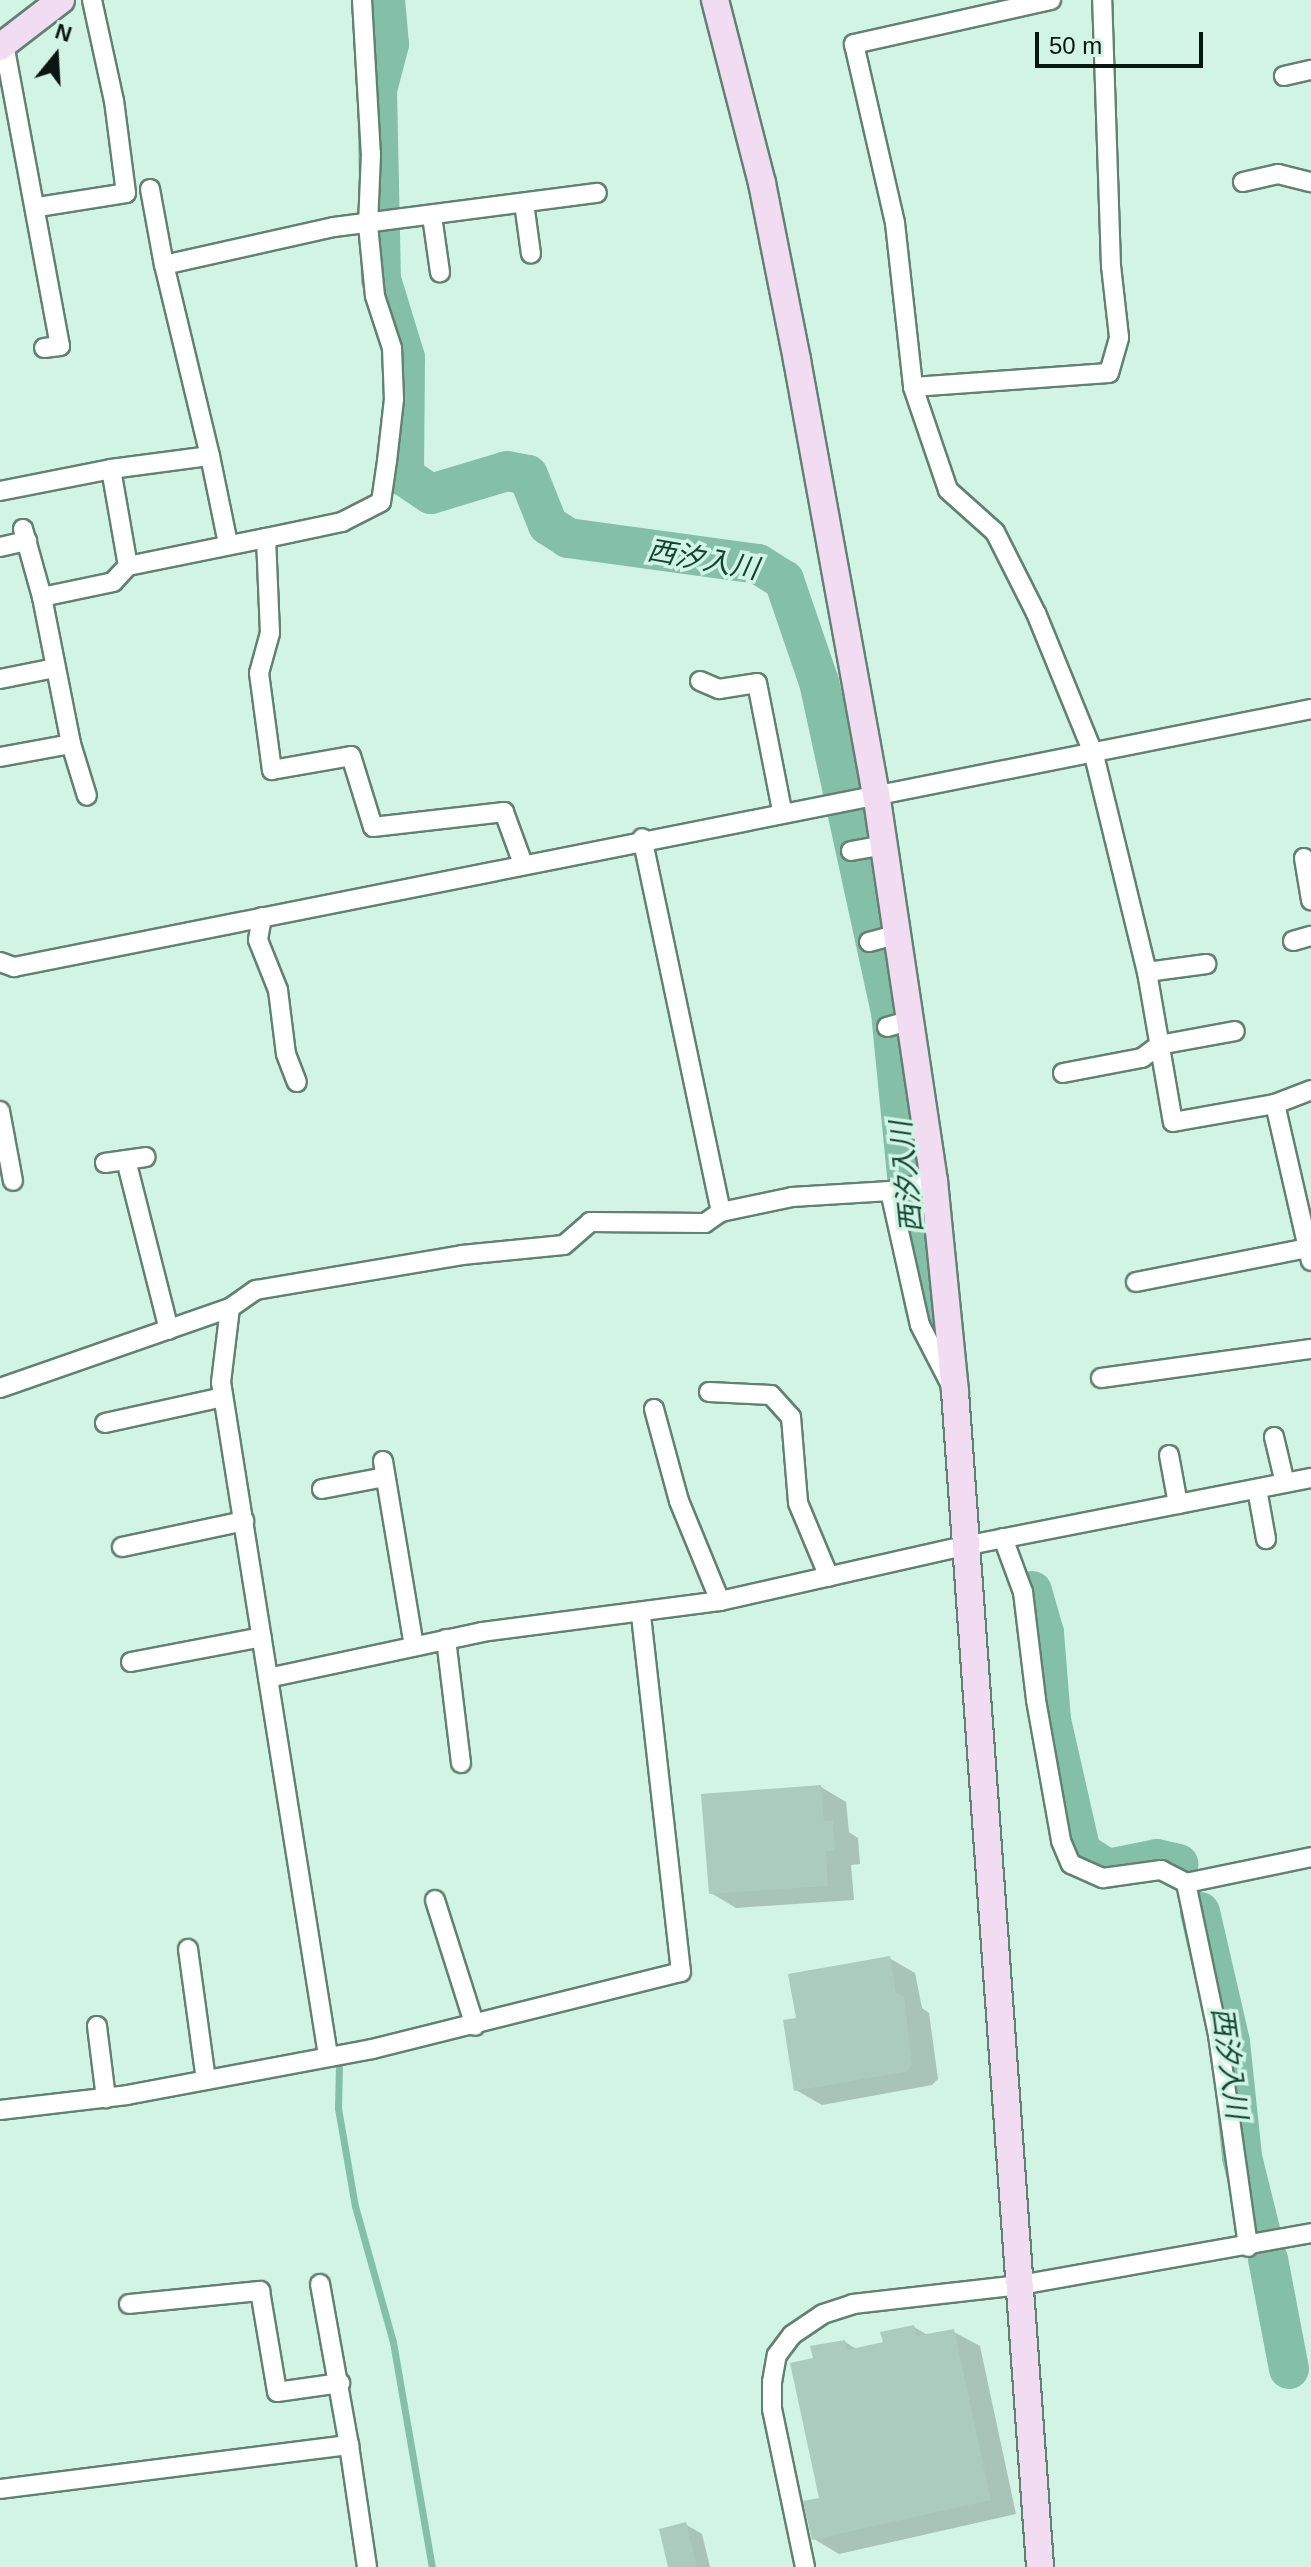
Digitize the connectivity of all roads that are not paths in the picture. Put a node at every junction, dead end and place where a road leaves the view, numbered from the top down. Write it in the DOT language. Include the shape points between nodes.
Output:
graph roads {
  1 [pos="61,0"];
  2 [pos="92,0"];
  3 [pos="362,0"];
  4 [pos="715,0"];
  5 [pos="1051,0"];
  6 [pos="1102,0"];
  7 [pos="2,46"];
  8 [pos="1311,70"];
  9 [pos="1284,76"];
  10 [pos="1243,182"];
  11 [pos="1311,182"];
  12 [pos="150,189"];
  13 [pos="597,193"];
  14 [pos="524,203"];
  15 [pos="38,207"];
  16 [pos="432,216"];
  17 [pos="369,225"];
  18 [pos="531,254"];
  19 [pos="164,265"];
  20 [pos="440,272"];
  21 [pos="79,342"];
  22 [pos="913,387"];
  23 [pos="210,456"];
  24 [pos="111,469"];
  25 [pos="0,491"];
  26 [pos="266,538"];
  27 [pos="228,544"];
  28 [pos="0,547"];
  29 [pos="128,566"];
  30 [pos="42,597"];
  31 [pos="55,668"];
  32 [pos="0,679"];
  33 [pos="700,681"];
  34 [pos="1311,709"];
  35 [pos="71,744"];
  36 [pos="1094,755"];
  37 [pos="0,757"];
  38 [pos="87,796"];
  39 [pos="856,796"];
  40 [pos="782,810"];
  41 [pos="642,838"];
  42 [pos="1304,858"];
  43 [pos="523,864"];
  44 [pos="1311,900"];
  45 [pos="262,917"];
  46 [pos="0,962"];
  47 [pos="1206,964"];
  48 [pos="1147,972"];
  49 [pos="1235,1031"];
  50 [pos="1159,1045"];
  51 [pos="1063,1073"];
  52 [pos="297,1082"];
  53 [pos="1311,1090"];
  54 [pos="1275,1104"];
  55 [pos="0,1111"];
  56 [pos="146,1157"];
  57 [pos="126,1160"];
  58 [pos="105,1163"];
  59 [pos="13,1181"];
  60 [pos="927,1182"];
  61 [pos="894,1190"];
  62 [pos="721,1212"];
  63 [pos="1310,1255"];
  64 [pos="1136,1282"];
  65 [pos="230,1308"];
  66 [pos="169,1330"];
  67 [pos="1311,1349"];
  68 [pos="1101,1378"];
  69 [pos="0,1388"];
  70 [pos="709,1392"];
  71 [pos="955,1392"];
  72 [pos="223,1397"];
  73 [pos="654,1409"];
  74 [pos="105,1423"];
  75 [pos="1274,1437"];
  76 [pos="1169,1455"];
  77 [pos="1311,1478"];
  78 [pos="1285,1483"];
  79 [pos="322,1489"];
  80 [pos="1257,1489"];
  81 [pos="1178,1504"];
  82 [pos="244,1521"];
  83 [pos="1003,1538"];
  84 [pos="1266,1539"];
  85 [pos="964,1546"];
  86 [pos="122,1547"];
  87 [pos="829,1577"];
  88 [pos="720,1601"];
  89 [pos="641,1614"];
  90 [pos="262,1637"];
  91 [pos="446,1639"];
  92 [pos="414,1646"];
  93 [pos="131,1662"];
  94 [pos="268,1678"];
  95 [pos="461,1763"];
  96 [pos="1311,1857"];
  97 [pos="1186,1883"];
  98 [pos="435,1900"];
  99 [pos="188,1949"];
  100 [pos="97,2026"];
  101 [pos="475,2026"];
  102 [pos="328,2055"];
  103 [pos="206,2080"];
  104 [pos="106,2098"];
  105 [pos="0,2110"];
  106 [pos="1311,2233"];
  107 [pos="1248,2247"];
  108 [pos="320,2284"];
  109 [pos="1020,2285"];
  110 [pos="129,2304"];
  111 [pos="340,2383"];
  112 [pos="349,2445"];
  113 [pos="0,2489"];
  114 [pos="367,2567"];
  115 [pos="805,2567"];
  116 [pos="1040,2567"];
  1 -- 7 [label="street"];
  2 -- 15 [label="street" via="114,101 126,193"];
  3 -- 17 [label="street" via="371,154"];
  4 -- 39 [label="street" via="762,183"];
  5 -- 22 [label="street" via="854,44 895,223"];
  6 -- 22 [label="street" via="1111,266 1119,337 1109,373"];
  7 -- 15 [label="street"];
  8 -- 9 [label="street"];
  10 -- 11 [label="street" via="1278,174"];
  12 -- 19 [label="street"];
  13 -- 14 [label="street"];
  14 -- 16 [label="street"];
  14 -- 18 [label="street"];
  15 -- 21 [label="street" via="52,347"];
  16 -- 17 [label="street"];
  16 -- 20 [label="street"];
  17 -- 19 [label="street" via="334,227"];
  17 -- 26 [label="street" via="375,296 392,348 394,399 381,502 342,522"];
  19 -- 23 [label="street"];
  22 -- 36 [label="street" via="948,490 995,532 1036,613"];
  23 -- 24 [label="street"];
  23 -- 27 [label="street"];
  24 -- 25 [label="street"];
  24 -- 29 [label="street"];
  26 -- 27 [label="street"];
  26 -- 43 [label="street" via="270,633 259,673 272,770 351,756 373,827 504,812"];
  27 -- 29 [label="street"];
  28 -- 30 [label="street" via="25,535"];
  29 -- 30 [label="street" via="113,582"];
  30 -- 31 [label="street"];
  31 -- 32 [label="street"];
  31 -- 35 [label="street"];
  33 -- 40 [label="street" via="719,689 757,683"];
  34 -- 36 [label="street"];
  35 -- 37 [label="street"];
  35 -- 38 [label="street"];
  36 -- 39 [label="street"];
  36 -- 48 [label="street"];
  39 -- 40 [label="street"];
  39 -- 60 [label="street"];
  40 -- 41 [label="street"];
  41 -- 43 [label="street"];
  41 -- 62 [label="street"];
  42 -- 44 [label="street"];
  43 -- 45 [label="street"];
  45 -- 46 [label="street" via="14,967"];
  45 -- 52 [label="street" via="258,940 278,990 286,1054"];
  47 -- 48 [label="street"];
  48 -- 50 [label="street"];
  49 -- 50 [label="street"];
  50 -- 51 [label="street" via="1142,1058"];
  50 -- 54 [label="street" via="1173,1122"];
  53 -- 54 [label="street"];
  54 -- 63 [label="street"];
  55 -- 59 [label="street"];
  56 -- 57 [label="street"];
  57 -- 58 [label="street"];
  57 -- 66 [label="street"];
  60 -- 61 [label="street"];
  60 -- 71 [label="street"];
  61 -- 62 [label="street" via="792,1197"];
  61 -- 71 [label="street" via="920,1325"];
  62 -- 65 [label="street" via="705,1223 590,1222 564,1245 462,1255 256,1290"];
  63 -- 64 [label="street"];
  65 -- 66 [label="street"];
  65 -- 72 [label="street"];
  66 -- 69 [label="street"];
  67 -- 68 [label="street"];
  70 -- 87 [label="street" via="771,1395 791,1417 798,1503"];
  71 -- 85 [label="street"];
  72 -- 74 [label="street"];
  72 -- 82 [label="street"];
  73 -- 88 [label="street" via="679,1501"];
  75 -- 78 [label="street"];
  76 -- 81 [label="street"];
  77 -- 78 [label="street"];
  78 -- 80 [label="street"];
  79 -- 92 [label="street" via="384,1469"];
  80 -- 81 [label="street"];
  80 -- 84 [label="street"];
  81 -- 83 [label="street"];
  82 -- 86 [label="street"];
  82 -- 90 [label="street"];
  83 -- 85 [label="street"];
  83 -- 97 [label="street" via="1023,1592 1036,1700 1061,1841 1071,1864 1103,1878 1161,1870"];
  85 -- 87 [label="street"];
  85 -- 109 [label="street"];
  87 -- 88 [label="street"];
  88 -- 89 [label="street"];
  89 -- 91 [label="street"];
  89 -- 101 [label="street" via="681,1972"];
  90 -- 93 [label="street"];
  90 -- 94 [label="street"];
  91 -- 92 [label="street"];
  91 -- 95 [label="street"];
  92 -- 94 [label="street"];
  94 -- 102 [label="street"];
  96 -- 97 [label="street"];
  97 -- 107 [label="street" via="1218,2035"];
  98 -- 101 [label="street"];
  99 -- 103 [label="street"];
  100 -- 104 [label="street"];
  101 -- 102 [label="street"];
  102 -- 103 [label="street"];
  103 -- 104 [label="street"];
  104 -- 105 [label="street"];
  106 -- 107 [label="street"];
  107 -- 109 [label="street"];
  108 -- 111 [label="street"];
  109 -- 115 [label="street" via="853,2304 823,2314 792,2335 777,2355 772,2409"];
  109 -- 116 [label="street"];
  110 -- 111 [label="street" via="260,2291 277,2392"];
  111 -- 112 [label="street"];
  112 -- 113 [label="street"];
  112 -- 114 [label="street"];
}
